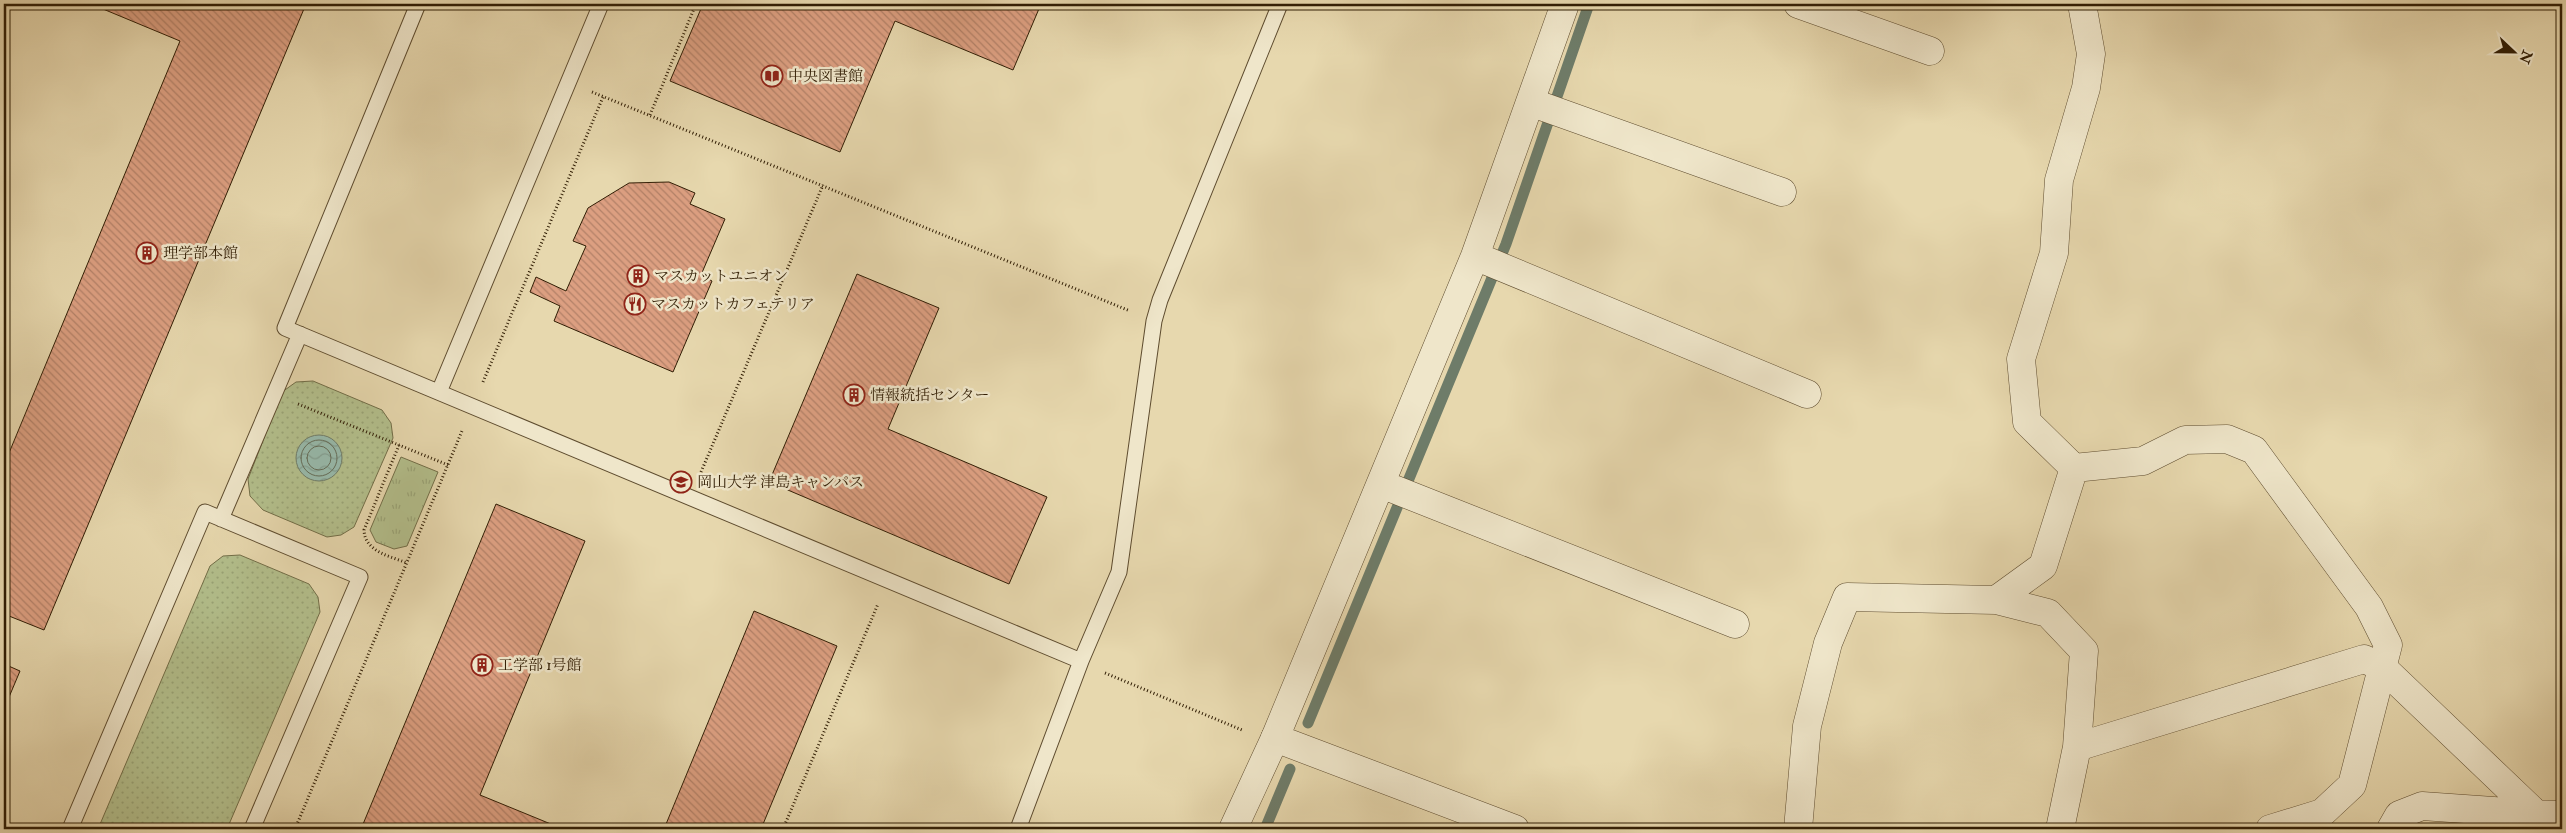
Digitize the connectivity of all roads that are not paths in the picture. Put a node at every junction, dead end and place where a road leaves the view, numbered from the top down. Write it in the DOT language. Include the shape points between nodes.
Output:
graph roads {
  1 [pos="418,4"];
  2 [pos="601,4"];
  3 [pos="1280,4"];
  4 [pos="1565,4"];
  5 [pos="1798,4"];
  6 [pos="2082,4"];
  7 [pos="1930,51"];
  8 [pos="1545,107"];
  9 [pos="1782,192"];
  10 [pos="1489,262"];
  11 [pos="300,334"];
  12 [pos="439,392"];
  13 [pos="1807,394"];
  14 [pos="2074,468"];
  15 [pos="1396,490"];
  16 [pos="222,519"];
  17 [pos="1996,600"];
  18 [pos="1735,624"];
  19 [pos="1081,662"];
  20 [pos="2382,667"];
  21 [pos="1273,741"];
  22 [pos="2077,747"];
  23 [pos="2549,815"];
  24 [pos="70,829"];
  25 [pos="252,829"];
  26 [pos="1018,829"];
  27 [pos="1233,829"];
  28 [pos="1515,829"];
  29 [pos="1798,829"];
  30 [pos="2060,829"];
  31 [pos="2270,829"];
  32 [pos="2391,829"];
  1 -- 11 [label="lane" via="285,328"];
  2 -- 12 [label="lane"];
  3 -- 19 [label="lane" via="1160,300 1154,321 1119,572"];
  4 -- 8 [label="street"];
  5 -- 7 [label="street"];
  6 -- 14 [label="street" via="2091,54 2086,88 2059,180 2054,253 2021,359 2027,422"];
  8 -- 9 [label="street"];
  8 -- 10 [label="street"];
  10 -- 13 [label="street"];
  10 -- 15 [label="street"];
  11 -- 12 [label="lane"];
  11 -- 16 [label="lane"];
  12 -- 19 [label="lane"];
  14 -- 17 [label="street" via="2043,566"];
  14 -- 20 [label="street" via="2143,461 2185,440 2226,439 2254,450 2369,607 2388,645"];
  15 -- 18 [label="street"];
  15 -- 21 [label="street"];
  16 -- 24 [label="lane" via="205,512"];
  16 -- 25 [label="lane" via="360,577"];
  17 -- 22 [label="street" via="2048,613 2084,650"];
  17 -- 29 [label="street" via="1847,597 1828,643 1807,726"];
  19 -- 26 [label="lane"];
  20 -- 22 [label="street" via="2364,659"];
  20 -- 23 [label="street"];
  20 -- 31 [label="street" via="2352,785 2322,813"];
  21 -- 27 [label="street"];
  21 -- 28 [label="street"];
  22 -- 30 [label="street"];
  23 -- 32 [label="street" via="2422,806 2399,815"];
}
